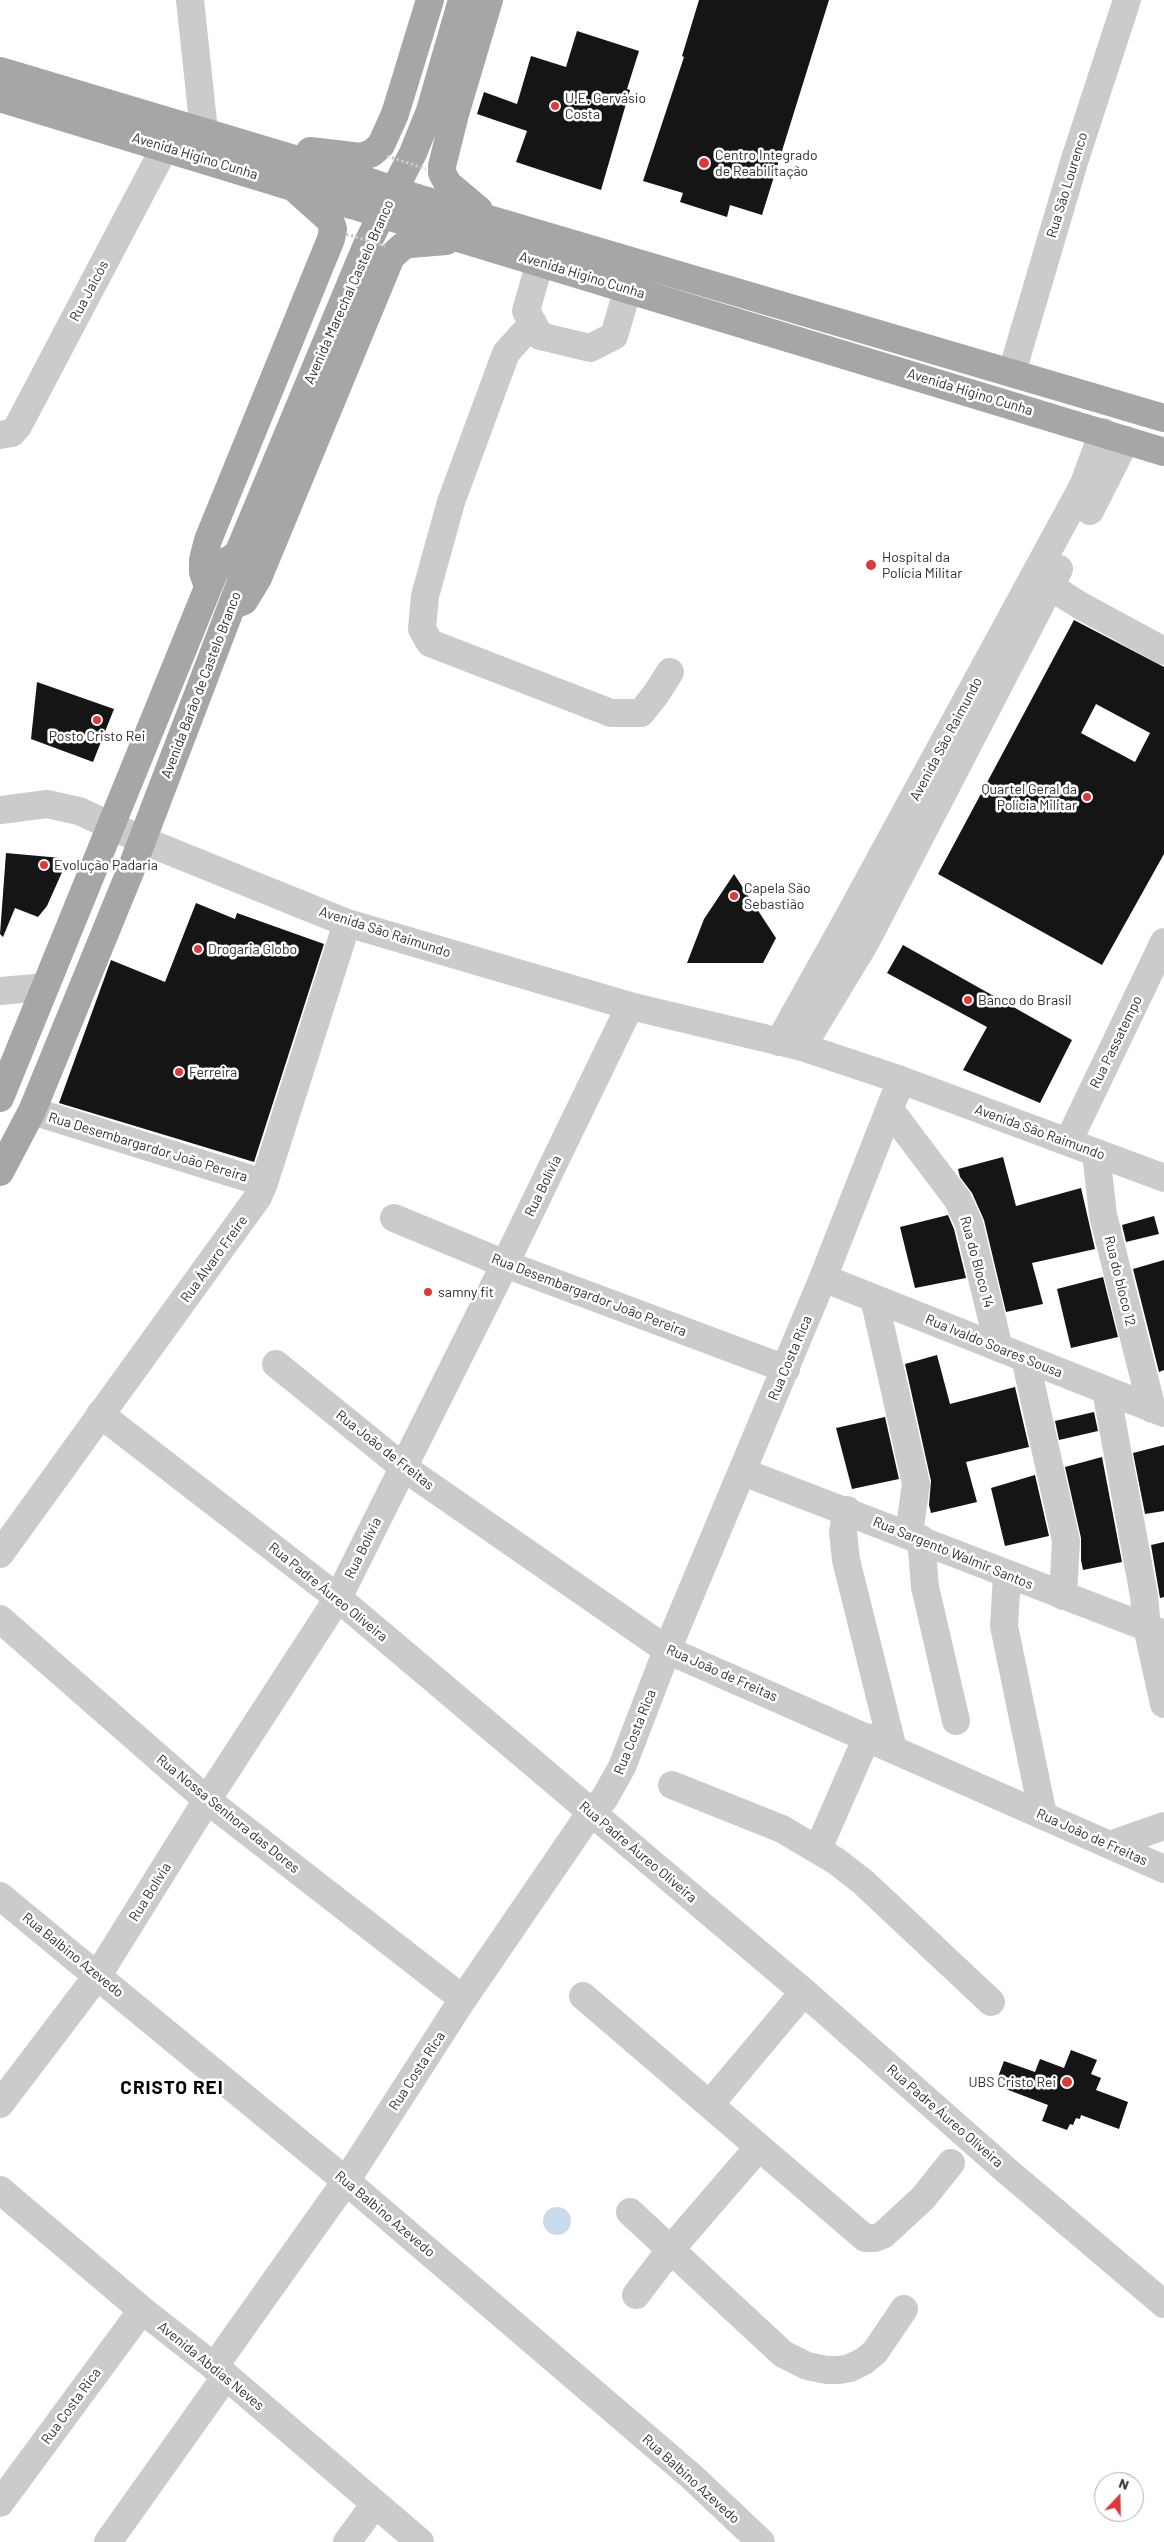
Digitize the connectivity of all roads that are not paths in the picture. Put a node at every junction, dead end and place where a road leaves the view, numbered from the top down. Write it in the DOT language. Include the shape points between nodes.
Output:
graph roads {
  1 [pos="190,0"];
  2 [pos="430,0"];
  3 [pos="462,0"];
  4 [pos="489,0"];
  5 [pos="1127,0"];
  6 [pos="0,72"];
  7 [pos="0,98"];
  8 [pos="204,131"];
  9 [pos="165,147"];
  10 [pos="279,154"];
  11 [pos="292,186"];
  12 [pos="413,211"];
  13 [pos="492,220"];
  14 [pos="463,240"];
  15 [pos="540,262"];
  16 [pos="628,288"];
  17 [pos="533,323"];
  18 [pos="1012,372"];
  19 [pos="1164,418"];
  20 [pos="6,434"];
  21 [pos="1114,436"];
  22 [pos="1164,452"];
  23 [pos="238,554"];
  24 [pos="1042,581"];
  25 [pos="208,587"];
  26 [pos="231,606"];
  27 [pos="1164,651"];
  28 [pos="670,672"];
  29 [pos="0,810"];
  30 [pos="111,825"];
  31 [pos="142,840"];
  32 [pos="347,922"];
  33 [pos="1162,952"];
  34 [pos="45,987"];
  35 [pos="0,991"];
  36 [pos="630,1006"];
  37 [pos="790,1044"];
  38 [pos="901,1080"];
  39 [pos="0,1098"];
  40 [pos="890,1110"];
  41 [pos="32,1111"];
  42 [pos="1068,1142"];
  43 [pos="1096,1153"];
  44 [pos="0,1172"];
  45 [pos="1164,1178"];
  46 [pos="264,1183"];
  47 [pos="394,1218"];
  48 [pos="505,1264"];
  49 [pos="823,1278"];
  50 [pos="874,1298"];
  51 [pos="999,1348"];
  52 [pos="1025,1358"];
  53 [pos="276,1364"];
  54 [pos="786,1369"];
  55 [pos="1106,1390"];
  56 [pos="1158,1411"];
  57 [pos="100,1414"];
  58 [pos="403,1467"];
  59 [pos="743,1472"];
  60 [pos="847,1510"];
  61 [pos="915,1537"];
  62 [pos="0,1554"];
  63 [pos="1007,1575"];
  64 [pos="1063,1596"];
  65 [pos="338,1598"];
  66 [pos="0,1619"];
  67 [pos="1155,1630"];
  68 [pos="668,1650"];
  69 [pos="1164,1704"];
  70 [pos="956,1721"];
  71 [pos="867,1738"];
  72 [pos="893,1749"];
  73 [pos="672,1784"];
  74 [pos="207,1800"];
  75 [pos="591,1812"];
  76 [pos="1043,1815"];
  77 [pos="1164,1826"];
  78 [pos="1110,1845"];
  79 [pos="818,1849"];
  80 [pos="1164,1869"];
  81 [pos="0,1896"];
  82 [pos="98,1975"];
  83 [pos="804,1992"];
  84 [pos="583,1996"];
  85 [pos="463,1999"];
  86 [pos="991,2002"];
  87 [pos="0,2104"];
  88 [pos="710,2104"];
  89 [pos="758,2148"];
  90 [pos="951,2163"];
  91 [pos="346,2181"];
  92 [pos="0,2190"];
  93 [pos="630,2212"];
  94 [pos="671,2248"];
  95 [pos="636,2295"];
  96 [pos="1164,2304"];
  97 [pos="904,2309"];
  98 [pos="142,2310"];
  99 [pos="220,2372"];
  100 [pos="0,2503"];
  101 [pos="375,2504"];
  102 [pos="108,2542"];
  103 [pos="347,2542"];
  104 [pos="420,2542"];
  105 [pos="761,2542"];
  1 -- 8 [label="street"];
  2 -- 10 [label="main road" via="396,114 381,145 361,157 314,150"];
  3 -- 23 [label="main road, Avenida Marechal Castelo Branco" via="430,112 369,240"];
  4 -- 13 [label="main road" via="442,166 444,178 452,189"];
  5 -- 18 [label="street, Rua São Lourenco" via="1074,162"];
  6 -- 8 [label="main road, Avenida Higino Cunha"];
  7 -- 9 [label="main road, Avenida Higino Cunha"];
  8 -- 10 [label="main road, Avenida Higino Cunha"];
  9 -- 11 [label="main road, Avenida Higino Cunha"];
  9 -- 20 [label="street, Rua Jaicós"];
  10 -- 12 [label="main road, Avenida Higino Cunha, bridge" via="361,179"];
  11 -- 12 [label="main road, Avenida Higino Cunha, bridge" via="352,205"];
  11 -- 25 [label="main road" via="330,220 333,229 331,239 208,540 203,560"];
  12 -- 13 [label="main road, Avenida Higino Cunha"];
  12 -- 14 [label="main road, Avenida Higino Cunha"];
  13 -- 18 [label="main road, Avenida Higino Cunha"];
  14 -- 15 [label="main road, Avenida Higino Cunha"];
  14 -- 26 [label="main road" via="410,244 391,257 258,578 244,601"];
  15 -- 16 [label="main road, Avenida Higino Cunha"];
  15 -- 17 [label="street" via="526,311"];
  16 -- 17 [label="street" via="614,336 590,348 540,336"];
  16 -- 21 [label="main road, Avenida Higino Cunha"];
  17 -- 28 [label="street" via="506,353 451,502 425,596 422,629 430,643 611,713 641,713"];
  18 -- 19 [label="main road, Avenida Higino Cunha"];
  21 -- 22 [label="main road, Avenida Higino Cunha"];
  21 -- 24 [label="street, Avenida São Raimundo" via="1083,486"];
  23 -- 25 [label="main road, Avenida Barão de Castelo Branco" via="216,568"];
  23 -- 26 [label="main road, Avenida Barão de Castelo Branco" via="242,579"];
  24 -- 27 [label="street"];
  24 -- 37 [label="street, Avenida São Raimundo" via="852,911"];
  25 -- 30 [label="main road, Avenida Barão de Castelo Branco"];
  26 -- 31 [label="main road, Avenida Barão de Castelo Branco"];
  29 -- 30 [label="street, Avenida São Raimundo" via="47,804 78,811"];
  30 -- 31 [label="street, Avenida São Raimundo"];
  30 -- 34 [label="main road, Avenida Barão de Castelo Branco"];
  31 -- 32 [label="street, Avenida São Raimundo"];
  31 -- 41 [label="main road, Avenida Barão de Castelo Branco"];
  32 -- 36 [label="street, Avenida São Raimundo"];
  32 -- 46 [label="street, Rua Álvaro Freire"];
  33 -- 42 [label="street, Rua Passatempo"];
  34 -- 35 [label="street"];
  34 -- 39 [label="main road, Avenida Barão de Castelo Branco"];
  36 -- 37 [label="street, Avenida São Raimundo"];
  36 -- 48 [label="street, Rua Bolívia"];
  37 -- 38 [label="street, Avenida São Raimundo"];
  38 -- 40 [label="street, Rua Costa Rica"];
  38 -- 42 [label="street, Avenida São Raimundo"];
  40 -- 49 [label="street, Rua Costa Rica"];
  40 -- 51 [label="street, Rua do Bloco 14" via="958,1200 968,1224"];
  41 -- 44 [label="main road, Avenida Barão de Castelo Branco"];
  41 -- 46 [label="street, Rua Desembargardor João Pereira"];
  42 -- 43 [label="street, Avenida São Raimundo"];
  43 -- 45 [label="street, Avenida São Raimundo"];
  43 -- 56 [label="street, Rua do bloco 12" via="1103,1215"];
  46 -- 57 [label="street, Rua Álvaro Freire" via="252,1208"];
  47 -- 48 [label="street, Rua Desembargardor João Pereira"];
  48 -- 54 [label="street, Rua Desembargardor João Pereira"];
  48 -- 58 [label="street, Rua Bolívia"];
  49 -- 50 [label="street, Rua Ivaldo Soares Sousa"];
  49 -- 54 [label="street, Rua Costa Rica"];
  50 -- 51 [label="street, Rua Ivaldo Soares Sousa"];
  50 -- 61 [label="street" via="916,1484"];
  51 -- 52 [label="street, Rua Ivaldo Soares Sousa"];
  52 -- 55 [label="street, Rua Ivaldo Soares Sousa"];
  52 -- 64 [label="street" via="1066,1541"];
  53 -- 58 [label="street, Rua João de Freitas"];
  54 -- 59 [label="street, Rua Costa Rica"];
  55 -- 56 [label="street, Rua Ivaldo Soares Sousa"];
  55 -- 67 [label="street" via="1145,1602"];
  57 -- 62 [label="street, Rua Álvaro Freire"];
  57 -- 65 [label="street, Rua Padre Áureo Oliveira"];
  58 -- 65 [label="street, Rua Bolívia"];
  58 -- 68 [label="street, Rua João de Freitas"];
  59 -- 60 [label="street, Rua Sargento Walmir Santos"];
  59 -- 68 [label="street, Rua Costa Rica"];
  60 -- 61 [label="street, Rua Sargento Walmir Santos"];
  60 -- 72 [label="street" via="843,1532 846,1560"];
  61 -- 63 [label="street, Rua Sargento Walmir Santos"];
  61 -- 70 [label="street"];
  63 -- 64 [label="street, Rua Sargento Walmir Santos"];
  63 -- 76 [label="street" via="1004,1626"];
  64 -- 67 [label="street, Rua Sargento Walmir Santos"];
  65 -- 74 [label="street, Rua Bolívia"];
  65 -- 75 [label="street, Rua Padre Áureo Oliveira"];
  66 -- 74 [label="street, Rua Nossa Senhora das Dores"];
  67 -- 69 [label="street"];
  68 -- 71 [label="street, Rua João de Freitas"];
  68 -- 75 [label="street, Rua Costa Rica" via="622,1767 604,1799"];
  71 -- 72 [label="street, Rua João de Freitas"];
  71 -- 79 [label="street"];
  72 -- 76 [label="street, Rua João de Freitas"];
  73 -- 79 [label="street" via="782,1829"];
  74 -- 82 [label="street, Rua Bolívia"];
  74 -- 85 [label="street, Rua Nossa Senhora das Dores"];
  75 -- 83 [label="street, Rua Padre Áureo Oliveira"];
  75 -- 85 [label="street, Rua Costa Rica"];
  76 -- 78 [label="street, Rua João de Freitas"];
  77 -- 78 [label="street"];
  78 -- 80 [label="street, Rua João de Freitas"];
  79 -- 86 [label="street" via="863,1882"];
  81 -- 82 [label="street, Rua Balbino Azevedo"];
  82 -- 87 [label="street, Rua Bolívia"];
  82 -- 91 [label="street, Rua Balbino Azevedo"];
  83 -- 88 [label="street"];
  83 -- 96 [label="street, Rua Padre Áureo Oliveira"];
  84 -- 88 [label="street"];
  85 -- 91 [label="street, Rua Costa Rica"];
  88 -- 89 [label="street"];
  89 -- 90 [label="street" via="868,2239 883,2235 910,2211"];
  89 -- 94 [label="street"];
  91 -- 99 [label="street, Rua Costa Rica"];
  91 -- 105 [label="street, Rua Balbino Azevedo" via="691,2476"];
  92 -- 98 [label="street, Avenida Abdias Neves"];
  93 -- 94 [label="street"];
  94 -- 95 [label="street"];
  94 -- 97 [label="street" via="783,2354 807,2366 839,2370 864,2361"];
  98 -- 99 [label="street, Avenida Abdias Neves"];
  98 -- 100 [label="street, Rua Costa Rica"];
  99 -- 101 [label="street, Avenida Abdias Neves"];
  99 -- 102 [label="street, Rua Costa Rica"];
  101 -- 103 [label="street"];
  101 -- 104 [label="street, Avenida Abdias Neves"];
}
